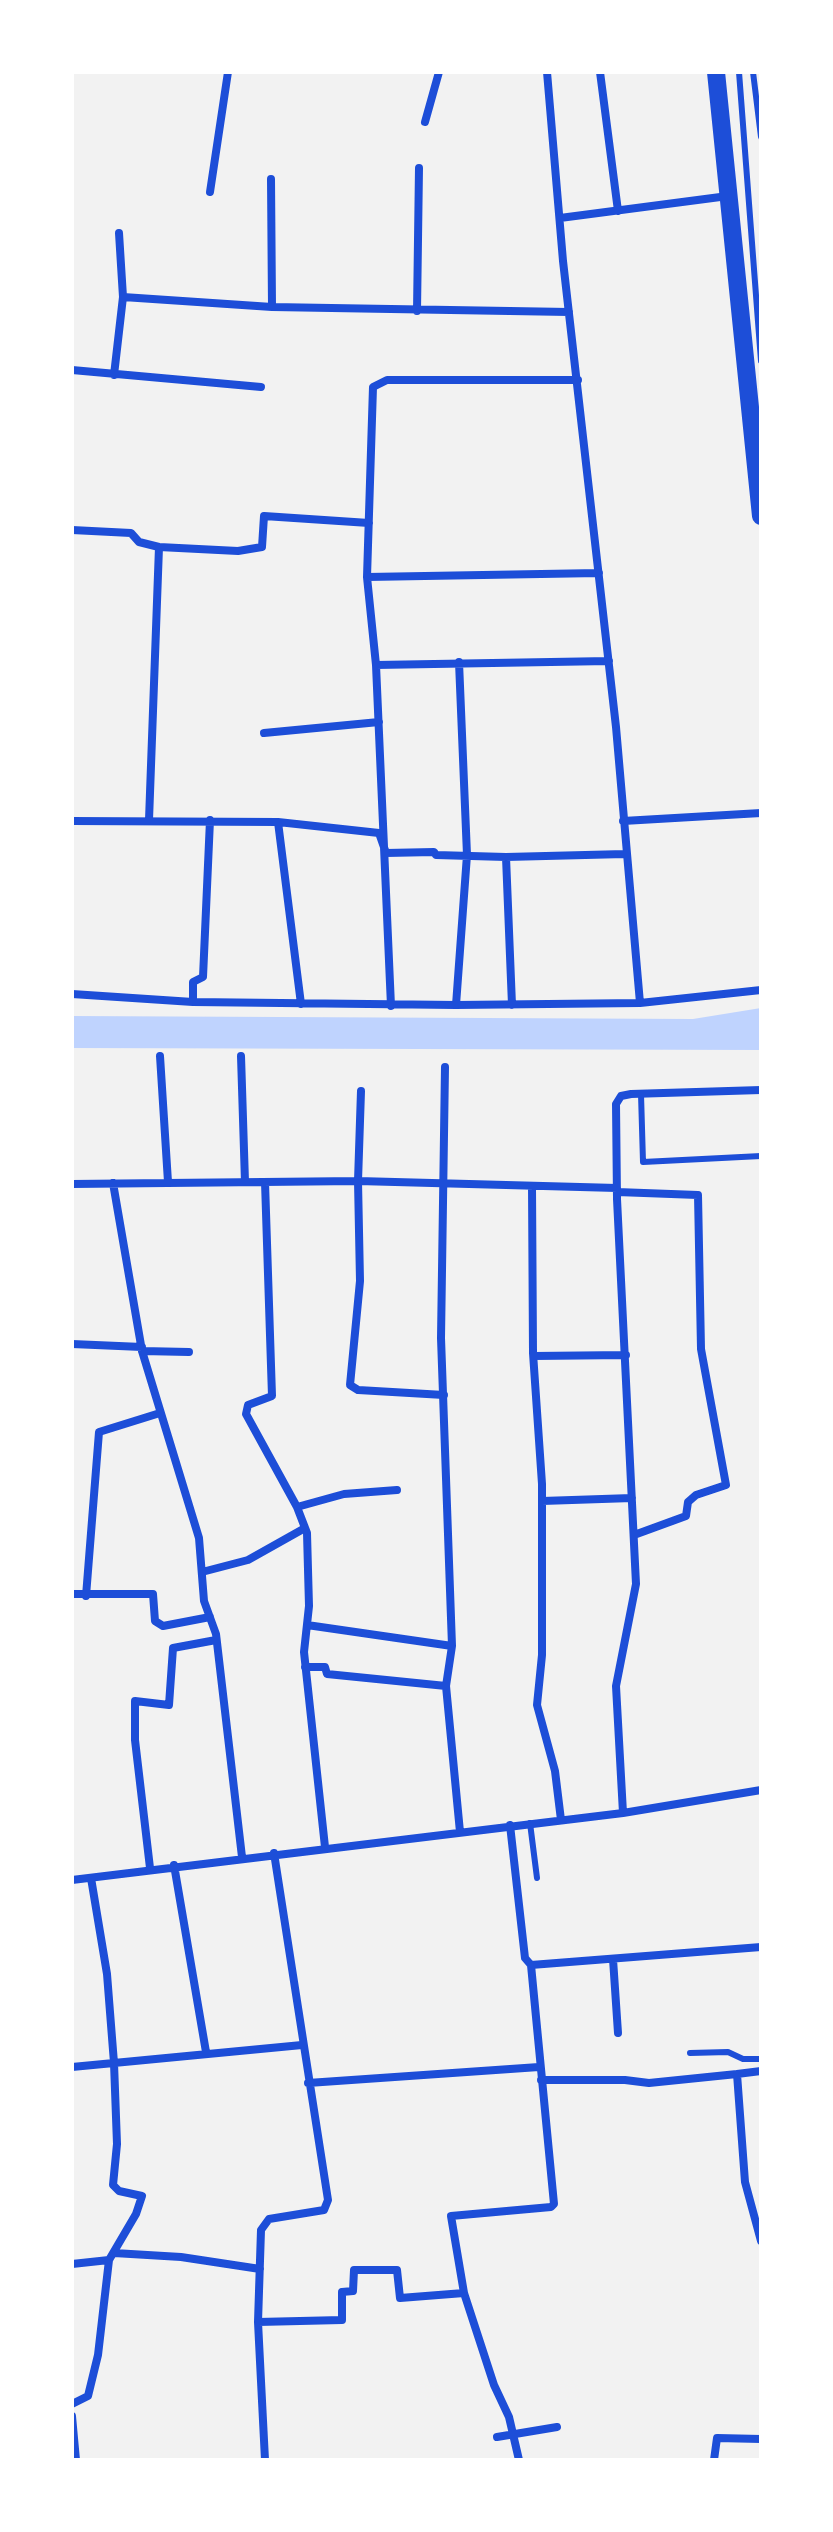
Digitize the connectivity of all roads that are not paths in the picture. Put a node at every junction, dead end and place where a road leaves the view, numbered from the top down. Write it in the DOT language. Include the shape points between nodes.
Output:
graph roads {
  1 [pos="228,72"];
  2 [pos="439,72"];
  3 [pos="547,72"];
  4 [pos="600,72"];
  5 [pos="716,72"];
  6 [pos="739,72"];
  7 [pos="753,72"];
  8 [pos="425,122"];
  9 [pos="760,129"];
  10 [pos="761,137"];
  11 [pos="419,168"];
  12 [pos="271,179"];
  13 [pos="210,192"];
  14 [pos="729,196"];
  15 [pos="618,211"];
  16 [pos="560,218"];
  17 [pos="119,233"];
  18 [pos="123,297"];
  19 [pos="272,307"];
  20 [pos="417,311"];
  21 [pos="569,312"];
  22 [pos="761,361"];
  23 [pos="72,370"];
  24 [pos="114,375"];
  25 [pos="578,380"];
  26 [pos="261,387"];
  27 [pos="761,516"];
  28 [pos="369,523"];
  29 [pos="72,530"];
  30 [pos="159,547"];
  31 [pos="599,573"];
  32 [pos="367,577"];
  33 [pos="609,661"];
  34 [pos="459,662"];
  35 [pos="376,665"];
  36 [pos="379,722"];
  37 [pos="264,733"];
  38 [pos="761,813"];
  39 [pos="149,820"];
  40 [pos="210,820"];
  41 [pos="72,821"];
  42 [pos="623,821"];
  43 [pos="278,822"];
  44 [pos="386,853"];
  45 [pos="625,854"];
  46 [pos="467,855"];
  47 [pos="506,857"];
  48 [pos="761,990"];
  49 [pos="72,994"];
  50 [pos="193,1002"];
  51 [pos="640,1003"];
  52 [pos="301,1004"];
  53 [pos="456,1005"];
  54 [pos="512,1005"];
  55 [pos="391,1006"];
  56 [pos="160,1056"];
  57 [pos="241,1056"];
  58 [pos="445,1067"];
  59 [pos="761,1090"];
  60 [pos="361,1091"];
  61 [pos="641,1094"];
  62 [pos="761,1156"];
  63 [pos="358,1181"];
  64 [pos="168,1182"];
  65 [pos="245,1182"];
  66 [pos="265,1182"];
  67 [pos="113,1183"];
  68 [pos="72,1184"];
  69 [pos="445,1186"];
  70 [pos="532,1186"];
  71 [pos="617,1190"];
  72 [pos="72,1344"];
  73 [pos="142,1349"];
  74 [pos="189,1352"];
  75 [pos="626,1355"];
  76 [pos="534,1356"];
  77 [pos="444,1395"];
  78 [pos="160,1413"];
  79 [pos="397,1490"];
  80 [pos="632,1498"];
  81 [pos="542,1501"];
  82 [pos="297,1507"];
  83 [pos="305,1528"];
  84 [pos="634,1535"];
  85 [pos="202,1572"];
  86 [pos="72,1594"];
  87 [pos="86,1596"];
  88 [pos="210,1617"];
  89 [pos="307,1625"];
  90 [pos="216,1640"];
  91 [pos="452,1646"];
  92 [pos="305,1667"];
  93 [pos="446,1686"];
  94 [pos="761,1790"];
  95 [pos="623,1813"];
  96 [pos="561,1820"];
  97 [pos="530,1823"];
  98 [pos="510,1825"];
  99 [pos="460,1832"];
  100 [pos="325,1847"];
  101 [pos="274,1853"];
  102 [pos="242,1857"];
  103 [pos="174,1865"];
  104 [pos="150,1868"];
  105 [pos="91,1878"];
  106 [pos="537,1878"];
  107 [pos="72,1880"];
  108 [pos="761,1947"];
  109 [pos="613,1959"];
  110 [pos="531,1965"];
  111 [pos="618,2033"];
  112 [pos="302,2045"];
  113 [pos="206,2052"];
  114 [pos="690,2053"];
  115 [pos="761,2059"];
  116 [pos="114,2063"];
  117 [pos="72,2067"];
  118 [pos="539,2067"];
  119 [pos="761,2071"];
  120 [pos="737,2074"];
  121 [pos="541,2080"];
  122 [pos="308,2083"];
  123 [pos="761,2241"];
  124 [pos="111,2256"];
  125 [pos="72,2264"];
  126 [pos="260,2269"];
  127 [pos="464,2293"];
  128 [pos="258,2322"];
  129 [pos="72,2404"];
  130 [pos="72,2416"];
  131 [pos="557,2427"];
  132 [pos="514,2434"];
  133 [pos="497,2437"];
  134 [pos="761,2439"];
  135 [pos="76,2460"];
  136 [pos="265,2460"];
  137 [pos="519,2460"];
  138 [pos="714,2460"];
  1 -- 13 [label="street"];
  2 -- 8 [label="street"];
  3 -- 16 [label="street"];
  4 -- 15 [label="street"];
  5 -- 14 [label="main road"];
  6 -- 22 [label="lane"];
  7 -- 9 [label="lane"];
  9 -- 10 [label="lane"];
  11 -- 20 [label="street"];
  12 -- 19 [label="street"];
  14 -- 15 [label="street"];
  14 -- 27 [label="main road"];
  15 -- 16 [label="street"];
  16 -- 21 [label="street"];
  17 -- 18 [label="street"];
  18 -- 19 [label="street"];
  18 -- 24 [label="street"];
  19 -- 20 [label="street"];
  20 -- 21 [label="street"];
  21 -- 25 [label="street"];
  23 -- 24 [label="street"];
  24 -- 26 [label="street"];
  25 -- 28 [label="street" via="378,382 371,408"];
  25 -- 31 [label="street"];
  28 -- 30 [label="street" via="264,516 262,547"];
  28 -- 32 [label="street"];
  29 -- 30 [label="street" via="131,533 139,542"];
  30 -- 39 [label="street"];
  31 -- 32 [label="street"];
  31 -- 33 [label="street"];
  32 -- 35 [label="street"];
  33 -- 34 [label="street"];
  33 -- 42 [label="street"];
  34 -- 35 [label="street"];
  34 -- 46 [label="street"];
  35 -- 36 [label="street"];
  36 -- 37 [label="street"];
  36 -- 44 [label="street"];
  38 -- 42 [label="street"];
  39 -- 40 [label="street"];
  39 -- 41 [label="street"];
  40 -- 43 [label="street"];
  40 -- 50 [label="street" via="203,977 193,982"];
  42 -- 45 [label="street"];
  43 -- 44 [label="street" via="379,833"];
  43 -- 52 [label="street"];
  44 -- 46 [label="street"];
  44 -- 55 [label="street"];
  45 -- 47 [label="street"];
  45 -- 51 [label="street"];
  46 -- 47 [label="street"];
  46 -- 53 [label="street"];
  47 -- 54 [label="street"];
  48 -- 51 [label="street"];
  49 -- 50 [label="street"];
  50 -- 52 [label="street"];
  51 -- 54 [label="street"];
  52 -- 55 [label="street"];
  53 -- 54 [label="street"];
  53 -- 55 [label="street"];
  56 -- 64 [label="street"];
  57 -- 65 [label="street"];
  58 -- 69 [label="street"];
  59 -- 61 [label="street"];
  60 -- 63 [label="street"];
  61 -- 62 [label="lane" via="643,1162"];
  61 -- 71 [label="street" via="621,1096 616,1104"];
  63 -- 66 [label="street"];
  63 -- 69 [label="street"];
  63 -- 77 [label="street" via="360,1281 350,1385 358,1390"];
  64 -- 65 [label="street"];
  64 -- 67 [label="street"];
  65 -- 66 [label="street"];
  66 -- 82 [label="street" via="272,1396 248,1405 246,1414"];
  67 -- 68 [label="street"];
  67 -- 73 [label="street"];
  69 -- 70 [label="street"];
  69 -- 77 [label="street"];
  70 -- 71 [label="street"];
  70 -- 76 [label="street"];
  71 -- 75 [label="street"];
  71 -- 84 [label="street" via="698,1195 701,1349 726,1485 696,1495 688,1502 686,1516"];
  72 -- 73 [label="street"];
  73 -- 74 [label="street"];
  73 -- 78 [label="street"];
  75 -- 76 [label="street"];
  75 -- 80 [label="street"];
  76 -- 81 [label="street"];
  77 -- 91 [label="street"];
  78 -- 85 [label="street" via="199,1538"];
  78 -- 87 [label="street" via="99,1432"];
  79 -- 82 [label="street" via="344,1494"];
  80 -- 81 [label="street"];
  80 -- 84 [label="street"];
  81 -- 96 [label="street" via="537,1705 555,1771"];
  82 -- 83 [label="street"];
  83 -- 85 [label="street" via="248,1560"];
  83 -- 89 [label="street" via="310,1554"];
  84 -- 95 [label="street" via="635,1594 616,1694"];
  85 -- 88 [label="street"];
  86 -- 87 [label="street"];
  87 -- 88 [label="street" via="153,1594 155,1621 163,1626"];
  88 -- 90 [label="street"];
  89 -- 91 [label="street"];
  89 -- 92 [label="street"];
  90 -- 102 [label="street"];
  90 -- 104 [label="street" via="173,1648 169,1705 135,1701"];
  91 -- 93 [label="street"];
  92 -- 93 [label="street"];
  92 -- 100 [label="street"];
  93 -- 99 [label="street"];
  94 -- 95 [label="street"];
  95 -- 96 [label="street"];
  96 -- 97 [label="street"];
  97 -- 98 [label="street"];
  97 -- 106 [label="lane"];
  98 -- 99 [label="street"];
  98 -- 110 [label="street" via="525,1958"];
  99 -- 100 [label="street"];
  100 -- 101 [label="street"];
  101 -- 102 [label="street"];
  101 -- 112 [label="street"];
  102 -- 103 [label="street"];
  103 -- 104 [label="street"];
  103 -- 113 [label="street"];
  104 -- 105 [label="street"];
  105 -- 107 [label="street"];
  105 -- 116 [label="street" via="107,1974"];
  108 -- 109 [label="street"];
  109 -- 110 [label="street"];
  109 -- 111 [label="street"];
  110 -- 118 [label="street"];
  112 -- 113 [label="street"];
  112 -- 122 [label="street"];
  113 -- 116 [label="street"];
  114 -- 115 [label="lane" via="728,2052"];
  116 -- 117 [label="street"];
  116 -- 124 [label="street" via="113,2185 142,2196"];
  118 -- 121 [label="street"];
  118 -- 122 [label="street"];
  119 -- 120 [label="street"];
  120 -- 121 [label="street" via="649,2083"];
  120 -- 123 [label="street" via="745,2182"];
  121 -- 127 [label="street" via="554,2201 551,2207 451,2216"];
  122 -- 126 [label="street" via="328,2200 324,2210 264,2223"];
  124 -- 125 [label="street"];
  124 -- 126 [label="street" via="203,2259"];
  124 -- 129 [label="street" via="88,2396"];
  126 -- 128 [label="street"];
  127 -- 128 [label="street" via="400,2298 397,2270 354,2270 353,2291 342,2292 342,2320"];
  127 -- 132 [label="street"];
  128 -- 136 [label="street"];
  130 -- 135 [label="street"];
  131 -- 132 [label="street"];
  132 -- 133 [label="street"];
  132 -- 137 [label="street"];
  134 -- 138 [label="street" via="717,2438"];
}
